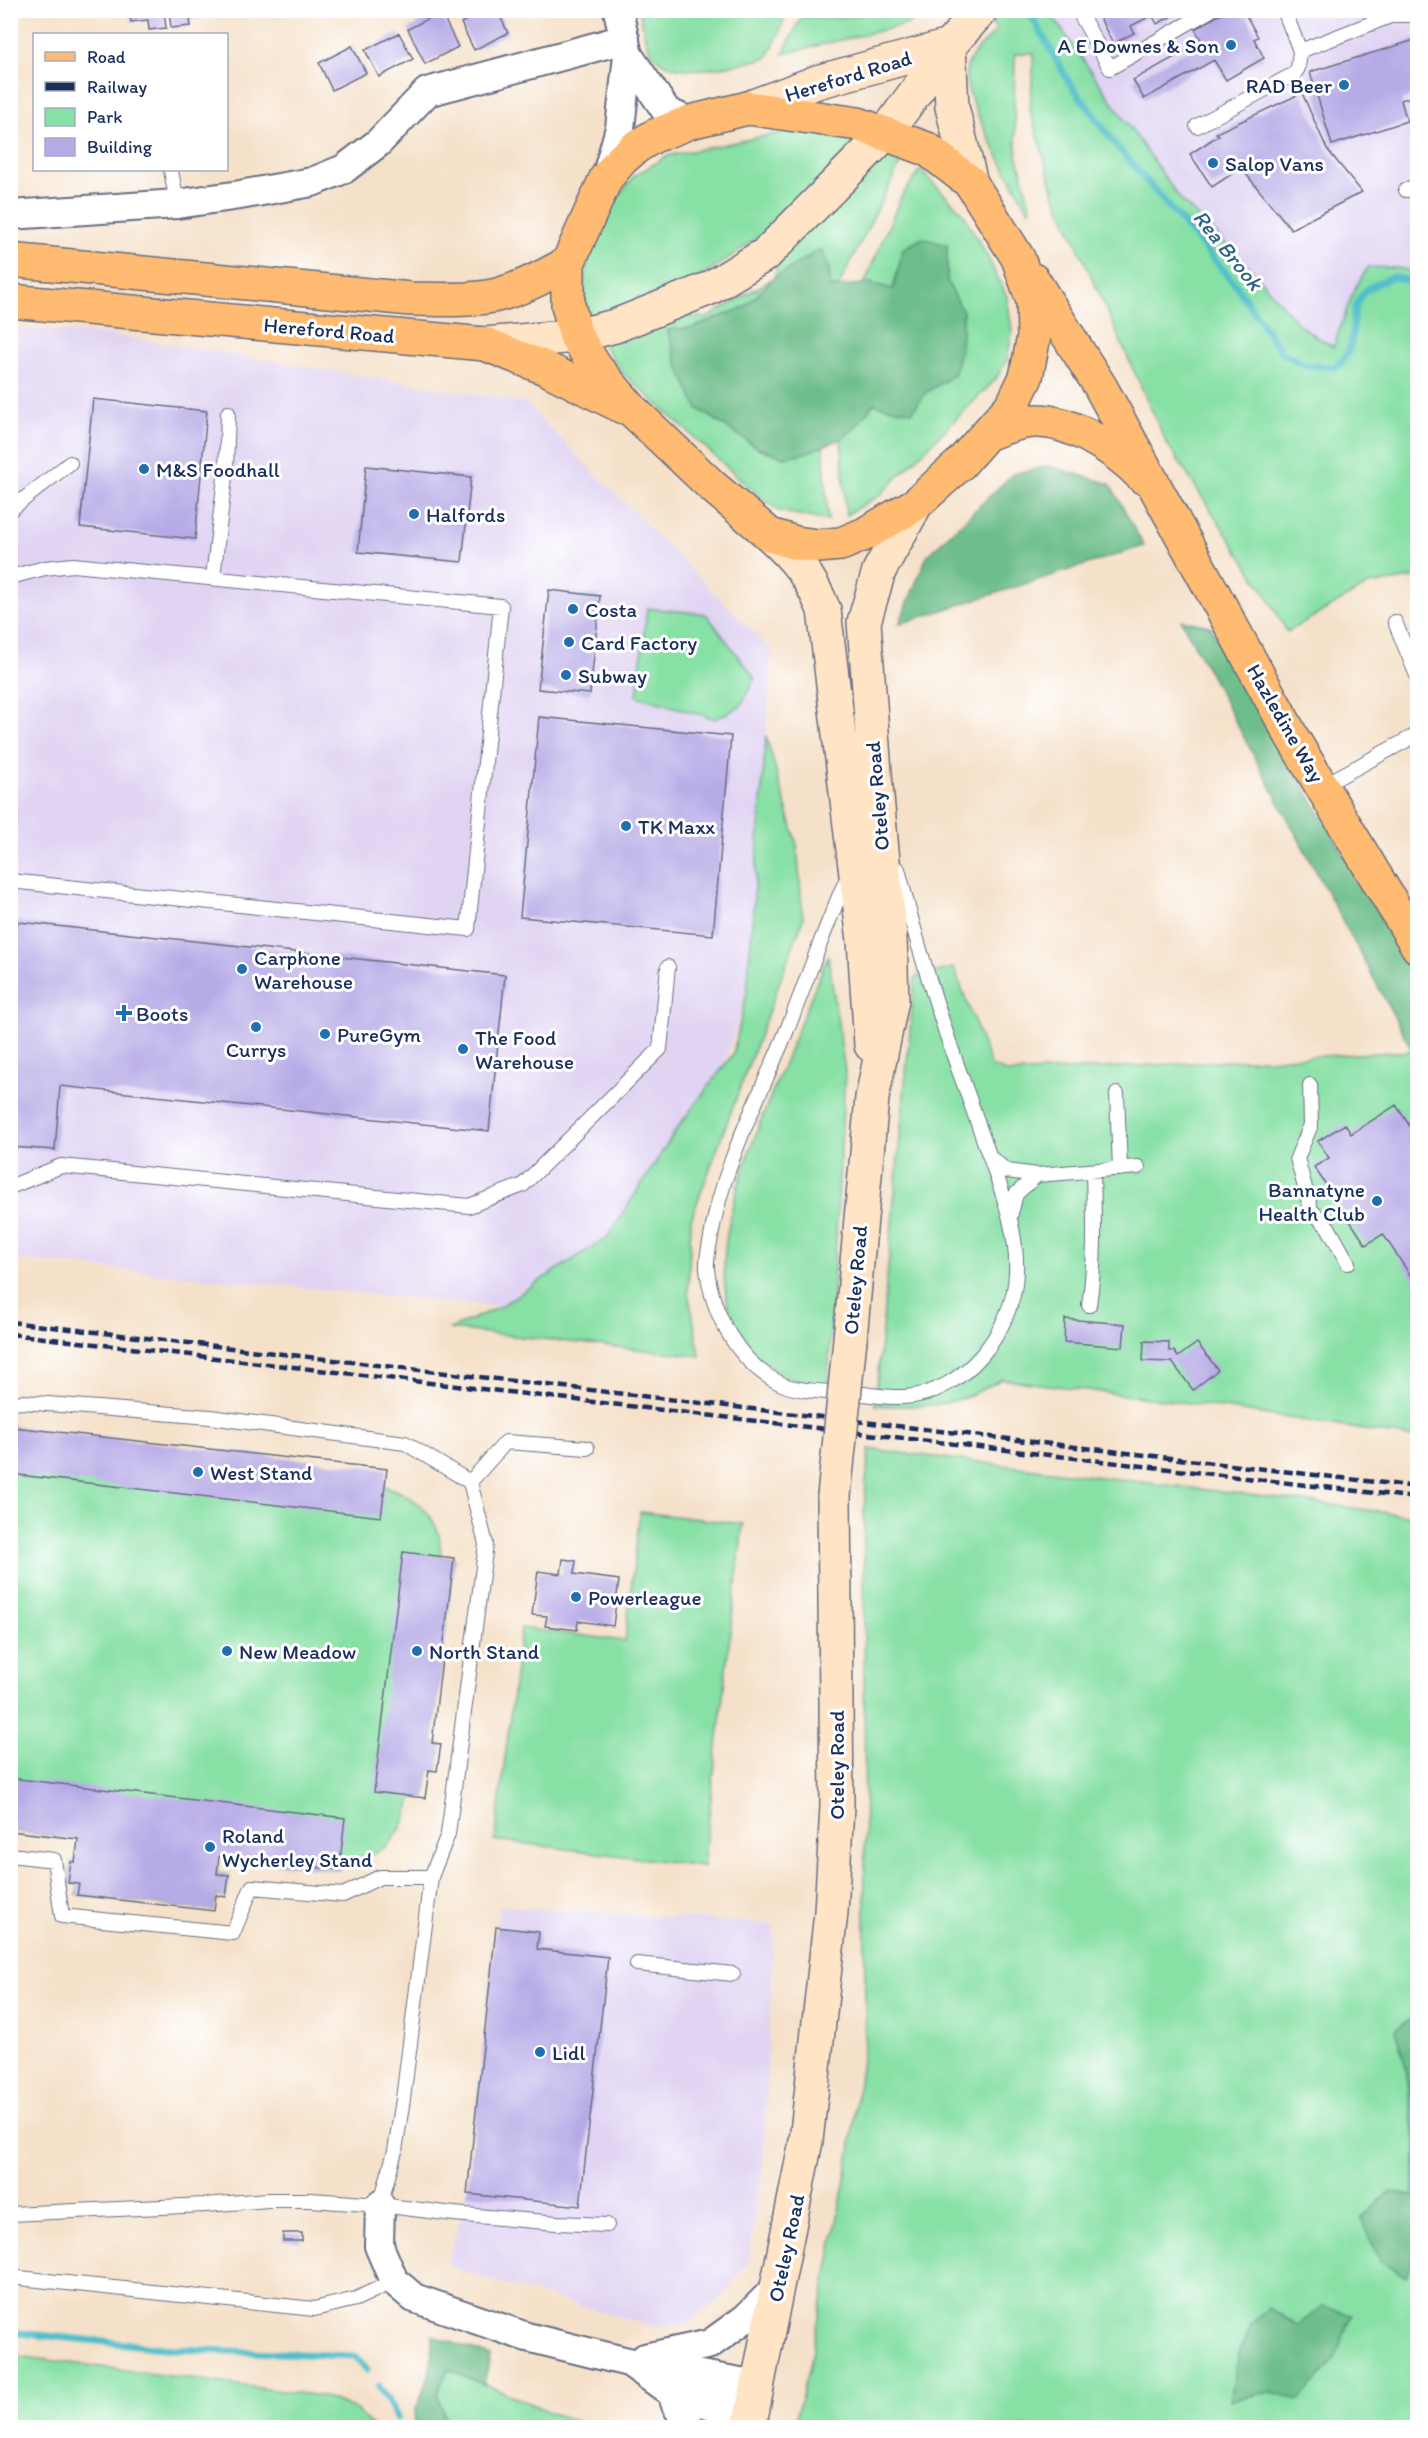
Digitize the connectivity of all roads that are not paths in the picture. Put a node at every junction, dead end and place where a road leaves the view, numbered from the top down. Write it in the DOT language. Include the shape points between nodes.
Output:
graph roads {
  1 [pos="618,10"];
  2 [pos="1078,10"];
  3 [pos="1211,10"];
  4 [pos="1284,10"];
  5 [pos="1377,10"];
  6 [pos="978,14"];
  7 [pos="1393,15"];
  8 [pos="1418,15"];
  9 [pos="950,46"];
  10 [pos="626,47"];
  11 [pos="1300,51"];
  12 [pos="748,108"];
  13 [pos="690,122"];
  14 [pos="1197,126"];
  15 [pos="885,134"];
  16 [pos="171,171"];
  17 [pos="606,178"];
  18 [pos="970,183"];
  19 [pos="177,204"];
  20 [pos="10,215"];
  21 [pos="1018,258"];
  22 [pos="10,261"];
  23 [pos="568,263"];
  24 [pos="10,301"];
  25 [pos="576,336"];
  26 [pos="485,344"];
  27 [pos="634,412"];
  28 [pos="228,413"];
  29 [pos="989,433"];
  30 [pos="70,463"];
  31 [pos="1160,496"];
  32 [pos="916,504"];
  33 [pos="10,510"];
  34 [pos="770,535"];
  35 [pos="10,577"];
  36 [pos="213,577"];
  37 [pos="1395,622"];
  38 [pos="1418,678"];
  39 [pos="1418,734"];
  40 [pos="876,786"];
  41 [pos="1322,786"];
  42 [pos="853,864"];
  43 [pos="10,881"];
  44 [pos="1418,947"];
  45 [pos="669,967"];
  46 [pos="1310,1085"];
  47 [pos="1117,1094"];
  48 [pos="872,1098"];
  49 [pos="990,1157"];
  50 [pos="1138,1167"];
  51 [pos="1120,1169"];
  52 [pos="1093,1171"];
  53 [pos="1037,1175"];
  54 [pos="10,1187"];
  55 [pos="1009,1220"];
  56 [pos="1348,1263"];
  57 [pos="1089,1305"];
  58 [pos="10,1404"];
  59 [pos="587,1448"];
  60 [pos="470,1482"];
  61 [pos="10,1855"];
  62 [pos="431,1877"];
  63 [pos="637,1964"];
  64 [pos="733,1974"];
  65 [pos="380,2205"];
  66 [pos="10,2214"];
  67 [pos="607,2225"];
  68 [pos="10,2277"];
  69 [pos="394,2281"];
  70 [pos="777,2287"];
  71 [pos="628,2362"];
  72 [pos="672,2393"];
  73 [pos="753,2408"];
  74 [pos="691,2427"];
  1 -- 10 [label="street"];
  2 -- 3 [label="lane" via="1110,68"];
  4 -- 11 [label="lane"];
  5 -- 7 [label="lane"];
  6 -- 9 [label="main road"];
  7 -- 8 [label="lane"];
  7 -- 11 [label="lane"];
  9 -- 12 [label="main road, Hereford Road" via="817,82"];
  9 -- 15 [label="main road"];
  9 -- 18 [label="main road" via="952,107"];
  10 -- 13 [label="street" via="668,112"];
  10 -- 17 [label="street" via="620,128"];
  10 -- 19 [label="street" via="427,92 378,143 344,169 312,182"];
  11 -- 14 [label="lane" via="1294,74"];
  12 -- 13 [label="main road"];
  12 -- 15 [label="main road" via="858,124"];
  13 -- 17 [label="main road" via="636,147"];
  15 -- 18 [label="main road" via="927,149"];
  15 -- 25 [label="main road" via="766,254 710,288 615,326"];
  16 -- 19 [label="lane"];
  17 -- 23 [label="main road"];
  18 -- 21 [label="main road"];
  19 -- 20 [label="street" via="79,222"];
  21 -- 29 [label="main road" via="1033,301 1034,336 1026,377 1013,404"];
  21 -- 31 [label="main road, Hazledine Way" via="1100,386"];
  22 -- 23 [label="main road, Hereford Road" via="411,299 502,294"];
  23 -- 25 [label="main road" via="568,305"];
  24 -- 26 [label="main road, Hereford Road"];
  25 -- 26 [label="main road"];
  25 -- 27 [label="main road" via="596,369"];
  26 -- 27 [label="main road, Hereford Road" via="545,368"];
  27 -- 34 [label="main road"];
  28 -- 36 [label="lane" via="226,469"];
  29 -- 31 [label="main road, Hazledine Way" via="1027,422 1060,424 1082,432 1134,468"];
  29 -- 32 [label="main road"];
  30 -- 33 [label="lane"];
  31 -- 41 [label="main road, Hazledine Way"];
  32 -- 34 [label="main road" via="841,544 818,546"];
  32 -- 40 [label="main road, Oteley Road" via="879,571 864,622"];
  34 -- 42 [label="main road, Oteley Road" via="809,576 824,610"];
  35 -- 36 [label="lane" via="73,565"];
  36 -- 43 [label="lane" via="501,606 468,929"];
  37 -- 38 [label="lane"];
  39 -- 41 [label="lane"];
  40 -- 48 [label="main road, Oteley Road" via="892,1000"];
  40 -- 49 [label="lane" via="922,962"];
  41 -- 44 [label="main road, Hazledine Way"];
  42 -- 48 [label="main road, Oteley Road" via="869,1002"];
  42 -- 55 [label="lane" via="724,1181 707,1266 715,1311 741,1352 783,1385 906,1397 941,1389 969,1370 988,1347 1014,1297 1017,1271"];
  45 -- 54 [label="lane" via="660,1049 523,1185 470,1206 61,1166"];
  46 -- 56 [label="lane" via="1311,1125 1297,1158 1311,1210 1328,1227"];
  47 -- 51 [label="lane"];
  48 -- 70 [label="main road, Oteley Road, bridge" via="834,1496 837,1806 831,1912 806,2141"];
  49 -- 53 [label="lane" via="1007,1171"];
  49 -- 55 [label="lane"];
  50 -- 51 [label="lane"];
  51 -- 52 [label="lane"];
  52 -- 53 [label="lane"];
  52 -- 57 [label="lane" via="1094,1273"];
  53 -- 55 [label="lane" via="1016,1194"];
  58 -- 60 [label="lane" via="210,1417 405,1443"];
  59 -- 60 [label="lane" via="506,1442"];
  60 -- 62 [label="lane" via="486,1544 448,1834"];
  61 -- 62 [label="lane" via="54,1860 62,1916 233,1933 252,1887 343,1895 380,1877"];
  62 -- 65 [label="lane" via="395,2151"];
  63 -- 64 [label="lane"];
  65 -- 66 [label="lane" via="268,2200"];
  65 -- 67 [label="lane"];
  65 -- 69 [label="street" via="379,2246"];
  68 -- 69 [label="lane" via="314,2309 356,2299"];
  69 -- 71 [label="street" via="414,2298 433,2305 528,2337"];
  70 -- 71 [label="street" via="746,2318 710,2344"];
  70 -- 73 [label="main road, Oteley Road"];
  71 -- 72 [label="street"];
  71 -- 73 [label="street"];
  72 -- 73 [label="street" via="712,2405"];
  72 -- 74 [label="street"];
}
